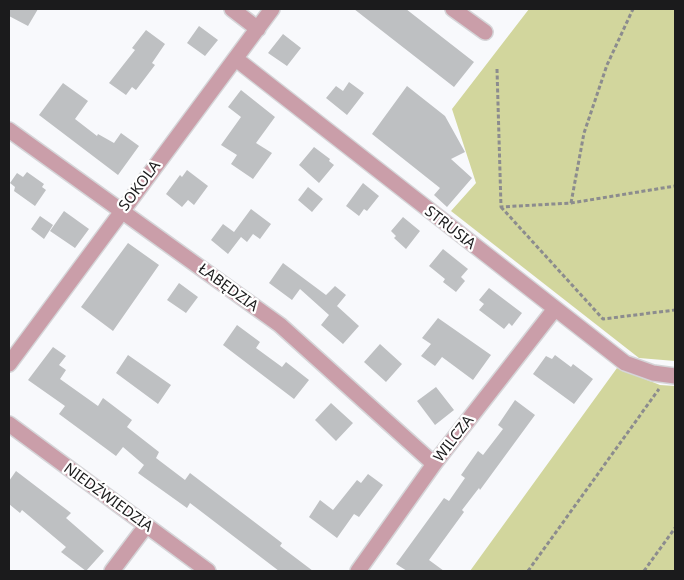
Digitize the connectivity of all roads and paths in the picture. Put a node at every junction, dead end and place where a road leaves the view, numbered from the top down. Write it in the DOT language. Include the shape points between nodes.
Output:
graph roads {
  1 [pos="232,9"];
  2 [pos="272,9"];
  3 [pos="453,9"];
  4 [pos="633,9"];
  5 [pos="258,29"];
  6 [pos="484,32"];
  7 [pos="236,59"];
  8 [pos="497,69"];
  9 [pos="9,130"];
  10 [pos="675,186"];
  11 [pos="571,203"];
  12 [pos="501,207"];
  13 [pos="122,211"];
  14 [pos="554,310"];
  15 [pos="675,310"];
  16 [pos="9,364"];
  17 [pos="671,375"];
  18 [pos="9,424"];
  19 [pos="434,464"];
  20 [pos="146,526"];
  21 [pos="675,528"];
  22 [pos="112,571"];
  23 [pos="208,571"];
  24 [pos="358,571"];
  25 [pos="528,571"];
  26 [pos="644,571"];
  1 -- 5 [label="street"];
  2 -- 5 [label="street, SOKOLA"];
  3 -- 6 [label="street"];
  4 -- 11 [label="path" via="607,64 584,133"];
  5 -- 7 [label="street, SOKOLA"];
  7 -- 13 [label="street, SOKOLA"];
  7 -- 14 [label="street, STRUSIA"];
  8 -- 12 [label="path"];
  9 -- 13 [label="street, ŁABĘDZIA"];
  10 -- 11 [label="path"];
  11 -- 12 [label="path"];
  12 -- 15 [label="path" via="603,319"];
  13 -- 16 [label="street, SOKOLA"];
  13 -- 19 [label="street, ŁABĘDZIA" via="280,325"];
  14 -- 17 [label="street, STRUSIA" via="625,363 643,371"];
  14 -- 19 [label="street, WILCZA"];
  17 -- 25 [label="path"];
  18 -- 20 [label="street, NIEDŹWIEDZIA"];
  19 -- 24 [label="street, WILCZA"];
  20 -- 22 [label="street"];
  20 -- 23 [label="street, NIEDŹWIEDZIA"];
  21 -- 26 [label="path"];
}
